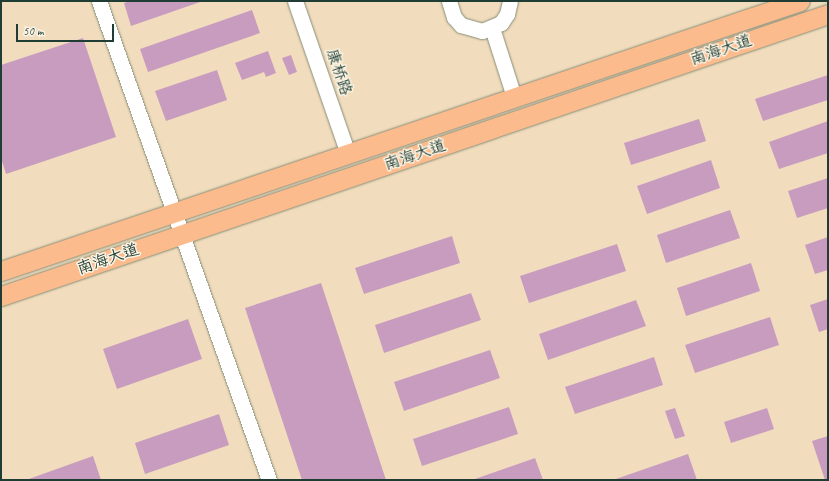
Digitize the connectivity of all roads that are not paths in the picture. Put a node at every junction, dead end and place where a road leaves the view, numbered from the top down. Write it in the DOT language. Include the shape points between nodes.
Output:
graph roads {
  1 [pos="99,1"];
  2 [pos="296,1"];
  3 [pos="450,1"];
  4 [pos="510,1"];
  5 [pos="800,1"];
  6 [pos="828,14"];
  7 [pos="492,28"];
  8 [pos="514,98"];
  9 [pos="348,154"];
  10 [pos="174,212"];
  11 [pos="181,234"];
  12 [pos="1,271"];
  13 [pos="1,296"];
  14 [pos="268,480"];
  1 -- 10 [label="street"];
  2 -- 9 [label="street, 康桥路"];
  3 -- 7 [label="street" via="454,17 461,25 476,30"];
  4 -- 7 [label="street" via="507,14"];
  5 -- 8 [label="main road, 南海大道"];
  6 -- 11 [label="main road, 南海大道"];
  7 -- 8 [label="street"];
  8 -- 9 [label="main road, 南海大道"];
  9 -- 10 [label="main road, 南海大道"];
  10 -- 11 [label="street"];
  10 -- 12 [label="main road, 南海大道"];
  11 -- 13 [label="main road, 南海大道"];
  11 -- 14 [label="street"];
}
